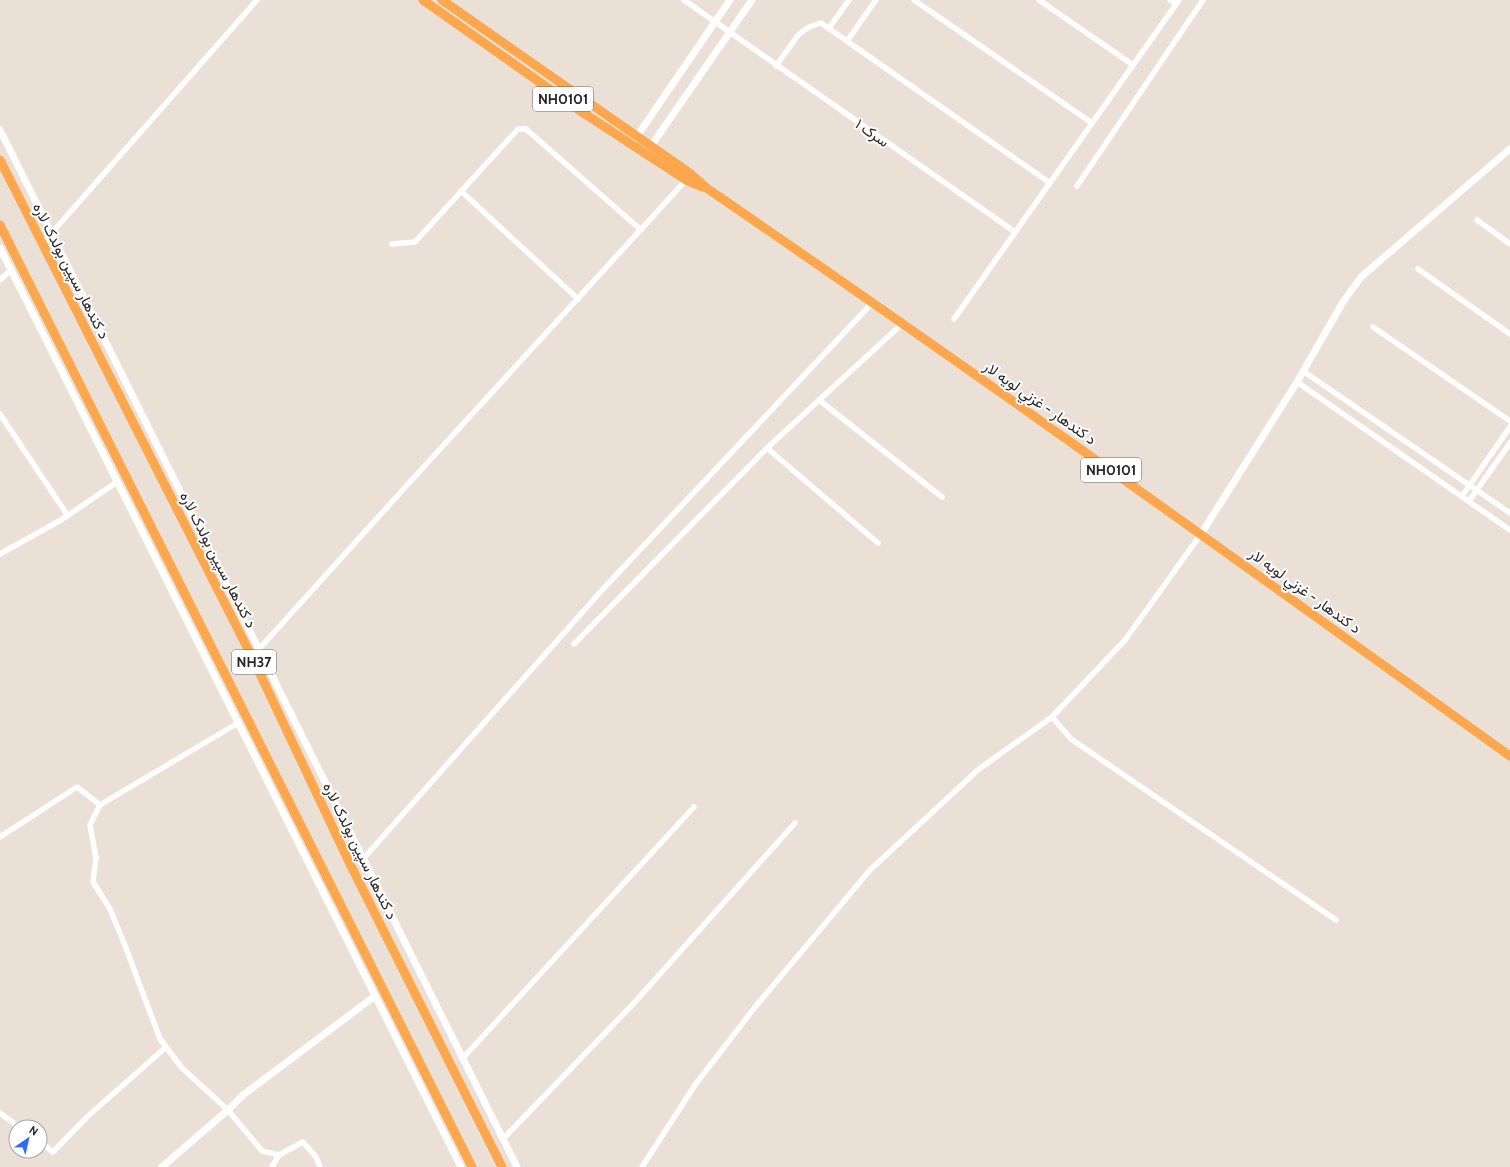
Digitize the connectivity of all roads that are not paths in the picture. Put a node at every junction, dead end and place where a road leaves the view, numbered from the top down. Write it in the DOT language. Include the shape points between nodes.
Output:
graph roads {
  1 [pos="257,0"];
  2 [pos="423,0"];
  3 [pos="442,0"];
  4 [pos="684,0"];
  5 [pos="730,0"];
  6 [pos="752,0"];
  7 [pos="849,0"];
  8 [pos="876,0"];
  9 [pos="914,0"];
  10 [pos="1039,0"];
  11 [pos="1170,0"];
  12 [pos="1203,0"];
  13 [pos="1177,2"];
  14 [pos="715,22"];
  15 [pos="829,28"];
  16 [pos="729,32"];
  17 [pos="847,41"];
  18 [pos="1133,65"];
  19 [pos="776,66"];
  20 [pos="1092,123"];
  21 [pos="0,130"];
  22 [pos="637,136"];
  23 [pos="631,145"];
  24 [pos="651,146"];
  25 [pos="1510,149"];
  26 [pos="645,154"];
  27 [pos="0,160"];
  28 [pos="689,177"];
  29 [pos="1050,183"];
  30 [pos="1076,186"];
  31 [pos="461,191"];
  32 [pos="1477,220"];
  33 [pos="0,225"];
  34 [pos="640,230"];
  35 [pos="1015,232"];
  36 [pos="52,233"];
  37 [pos="42,244"];
  38 [pos="392,244"];
  39 [pos="1510,244"];
  40 [pos="0,248"];
  41 [pos="1418,269"];
  42 [pos="11,270"];
  43 [pos="0,280"];
  44 [pos="578,299"];
  45 [pos="873,302"];
  46 [pos="954,319"];
  47 [pos="903,323"];
  48 [pos="1373,326"];
  49 [pos="1510,334"];
  50 [pos="1303,371"];
  51 [pos="1297,382"];
  52 [pos="819,400"];
  53 [pos="0,414"];
  54 [pos="1510,421"];
  55 [pos="1510,427"];
  56 [pos="1510,443"];
  57 [pos="768,448"];
  58 [pos="117,482"];
  59 [pos="1470,485"];
  60 [pos="1477,490"];
  61 [pos="1462,496"];
  62 [pos="942,497"];
  63 [pos="1469,501"];
  64 [pos="1510,512"];
  65 [pos="68,516"];
  66 [pos="1510,530"];
  67 [pos="1201,534"];
  68 [pos="878,543"];
  69 [pos="0,554"];
  70 [pos="574,644"];
  71 [pos="259,649"];
  72 [pos="1052,717"];
  73 [pos="238,723"];
  74 [pos="1510,756"];
  75 [pos="100,805"];
  76 [pos="694,808"];
  77 [pos="795,822"];
  78 [pos="0,837"];
  79 [pos="363,859"];
  80 [pos="1336,920"];
  81 [pos="375,996"];
  82 [pos="166,1047"];
  83 [pos="462,1059"];
  84 [pos="228,1110"];
  85 [pos="0,1113"];
  86 [pos="8,1119"];
  87 [pos="503,1139"];
  88 [pos="48,1148"];
  89 [pos="279,1154"];
  90 [pos="162,1167"];
  91 [pos="272,1167"];
  92 [pos="320,1167"];
  93 [pos="461,1167"];
  94 [pos="472,1167"];
  95 [pos="502,1167"];
  96 [pos="517,1167"];
  97 [pos="642,1167"];
  1 -- 36 [label="street"];
  2 -- 23 [label="highway, د کندهار - غزني لويه لار / NH0101"];
  3 -- 22 [label="highway, د کندهار - غزني لويه لار / NH0101"];
  4 -- 14 [label="street, سرک ۱"];
  5 -- 14 [label="street"];
  6 -- 16 [label="street"];
  7 -- 15 [label="street"];
  8 -- 17 [label="street"];
  9 -- 20 [label="street"];
  10 -- 18 [label="street"];
  11 -- 13 [label="street"];
  12 -- 30 [label="street"];
  13 -- 18 [label="street"];
  14 -- 16 [label="street, سرک ۱"];
  14 -- 22 [label="street"];
  15 -- 17 [label="street"];
  15 -- 19 [label="street" via="821,23 799,34"];
  16 -- 19 [label="street, سرک ۱"];
  16 -- 24 [label="street"];
  17 -- 29 [label="street"];
  18 -- 20 [label="street"];
  19 -- 35 [label="street, سرک ۱"];
  20 -- 29 [label="street"];
  21 -- 36 [label="street"];
  22 -- 23 [label="street"];
  22 -- 24 [label="highway, د کندهار - غزني لويه لار / NH0101"];
  23 -- 26 [label="highway, د کندهار - غزني لويه لار / NH0101"];
  24 -- 26 [label="street"];
  24 -- 28 [label="highway, د کندهار - غزني لويه لار / NH0101"];
  25 -- 50 [label="street" via="1361,277 1343,302"];
  26 -- 28 [label="highway, د کندهار - غزني لويه لار / NH0101"];
  27 -- 37 [label="highway, د کندهار سپین بولدک لاره / NH37"];
  28 -- 34 [label="street"];
  28 -- 45 [label="highway, د کندهار - غزني لويه لار / NH0101"];
  29 -- 35 [label="street"];
  31 -- 34 [label="street" via="518,129 526,129"];
  31 -- 38 [label="street" via="415,242"];
  31 -- 44 [label="street"];
  32 -- 39 [label="street"];
  33 -- 94 [label="highway, NH37"];
  34 -- 44 [label="street"];
  35 -- 46 [label="street"];
  36 -- 37 [label="street"];
  36 -- 71 [label="street"];
  37 -- 95 [label="highway, د کندهار سپین بولدک لاره / NH37" via="252,657 351,866"];
  40 -- 42 [label="street"];
  41 -- 49 [label="street"];
  42 -- 43 [label="street"];
  42 -- 58 [label="street"];
  44 -- 71 [label="street"];
  45 -- 47 [label="highway, د کندهار - غزني لويه لار / NH0101"];
  45 -- 79 [label="street" via="603,589"];
  47 -- 52 [label="street"];
  47 -- 67 [label="highway, د کندهار - غزني لويه لار / NH0101"];
  48 -- 54 [label="street"];
  50 -- 51 [label="street"];
  50 -- 59 [label="street"];
  51 -- 61 [label="street"];
  51 -- 67 [label="street"];
  52 -- 57 [label="street"];
  52 -- 62 [label="street"];
  53 -- 65 [label="street"];
  55 -- 59 [label="street"];
  56 -- 60 [label="street"];
  57 -- 68 [label="street"];
  57 -- 70 [label="street"];
  58 -- 65 [label="street"];
  58 -- 73 [label="street"];
  59 -- 60 [label="street"];
  59 -- 61 [label="street"];
  60 -- 63 [label="street"];
  60 -- 64 [label="street"];
  61 -- 63 [label="street"];
  63 -- 66 [label="street"];
  65 -- 69 [label="street"];
  67 -- 72 [label="street" via="1125,640"];
  67 -- 74 [label="highway, د کندهار - غزني لويه لار / NH0101"];
  71 -- 79 [label="street"];
  72 -- 80 [label="street" via="1071,740"];
  72 -- 97 [label="street" via="978,769 870,870 755,1007 695,1085"];
  73 -- 75 [label="street"];
  73 -- 81 [label="street"];
  75 -- 78 [label="street" via="76,787"];
  75 -- 82 [label="street" via="90,825 96,858 93,882 110,910 160,1039"];
  76 -- 83 [label="street"];
  77 -- 87 [label="street" via="634,1003"];
  79 -- 83 [label="street"];
  81 -- 84 [label="street" via="242,1096"];
  81 -- 93 [label="street"];
  82 -- 84 [label="street" via="182,1068"];
  82 -- 88 [label="street" via="87,1117 53,1152"];
  83 -- 87 [label="street"];
  84 -- 89 [label="street" via="262,1151"];
  84 -- 90 [label="street"];
  85 -- 86 [label="street"];
  87 -- 96 [label="street"];
  89 -- 91 [label="street"];
  89 -- 92 [label="street" via="303,1142 316,1157"];
}
